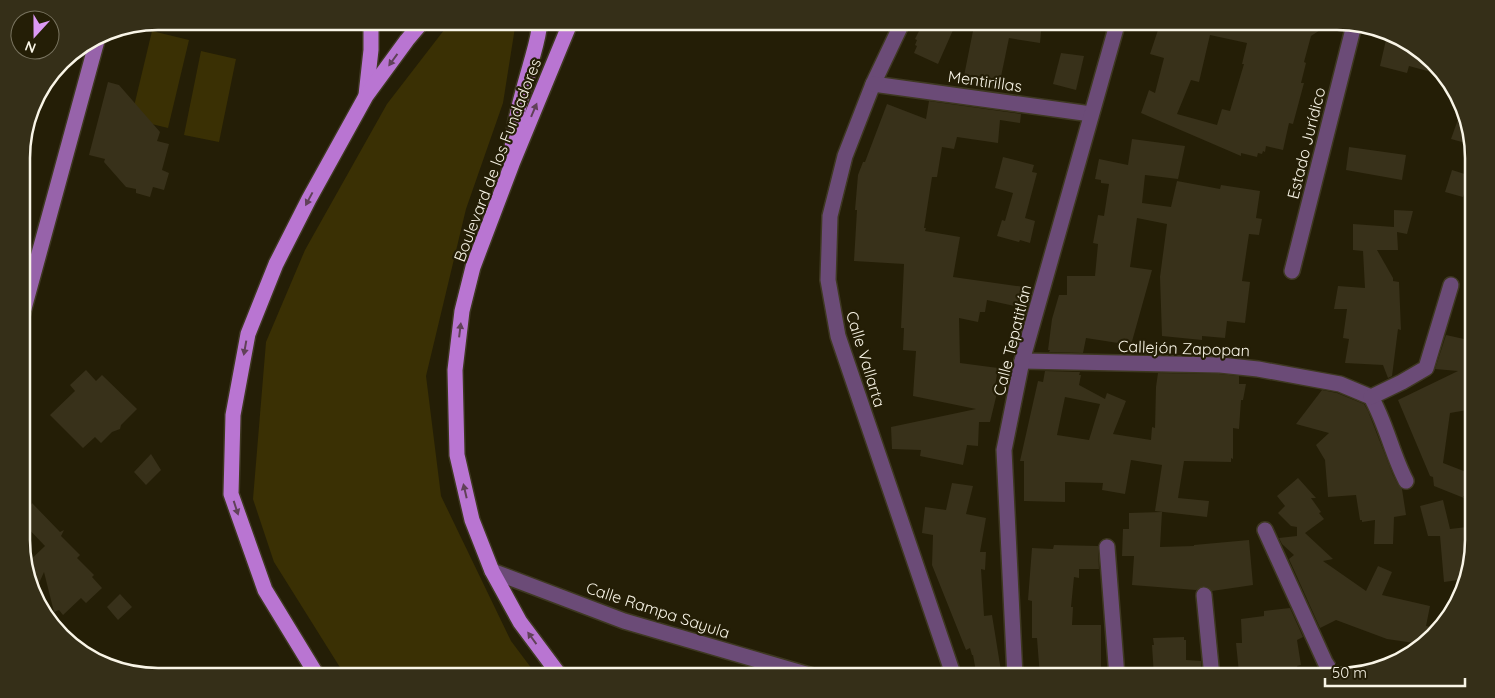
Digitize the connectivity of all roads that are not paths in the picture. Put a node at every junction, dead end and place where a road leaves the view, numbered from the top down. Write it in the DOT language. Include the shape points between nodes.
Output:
graph roads {
  1 [pos="370,30"];
  2 [pos="415,30"];
  3 [pos="539,30"];
  4 [pos="566,30"];
  5 [pos="899,30"];
  6 [pos="1115,30"];
  7 [pos="1352,31"];
  8 [pos="95,47"];
  9 [pos="873,84"];
  10 [pos="366,96"];
  11 [pos="1091,114"];
  12 [pos="512,164"];
  13 [pos="1292,270"];
  14 [pos="1451,286"];
  15 [pos="30,287"];
  16 [pos="1022,361"];
  17 [pos="1371,397"];
  18 [pos="1406,481"];
  19 [pos="1265,530"];
  20 [pos="1107,547"];
  21 [pos="492,571"];
  22 [pos="1204,595"];
  23 [pos="312,668"];
  24 [pos="554,668"];
  25 [pos="785,668"];
  26 [pos="951,668"];
  27 [pos="1015,668"];
  28 [pos="1116,668"];
  29 [pos="1211,668"];
  30 [pos="1329,668"];
  1 -- 10 [label="main road"];
  2 -- 10 [label="main road, one-way"];
  3 -- 12 [label="main road" via="522,92"];
  12 -- 4 [label="main road, Boulevard de los Fundadores, one-way"];
  5 -- 9 [label="street, Calle Vallarta"];
  6 -- 11 [label="street, Calle Tepatitlán"];
  7 -- 13 [label="street, Estado Jurídico"];
  8 -- 15 [label="street"];
  9 -- 11 [label="street, Mentirillas"];
  9 -- 26 [label="street, Calle Vallarta" via="845,156 830,216 828,280 838,336"];
  10 -- 23 [label="main road, one-way" via="276,264 248,334 233,415 231,494 264,590"];
  11 -- 16 [label="street, Calle Tepatitlán"];
  21 -- 12 [label="main road, Boulevard de los Fundadores, one-way" via="472,520 457,455 455,370 462,311 473,267"];
  14 -- 17 [label="street" via="1426,368"];
  16 -- 17 [label="street, Callejón Zapopan" via="1220,365 1340,384"];
  16 -- 27 [label="street, Calle Tepatitlán" via="1004,450"];
  17 -- 18 [label="street"];
  19 -- 30 [label="street"];
  20 -- 28 [label="street"];
  24 -- 21 [label="main road, Boulevard de los Fundadores, one-way" via="520,622"];
  21 -- 25 [label="street, Calle Rampa Sayula" via="624,621"];
  22 -- 29 [label="street"];
}
